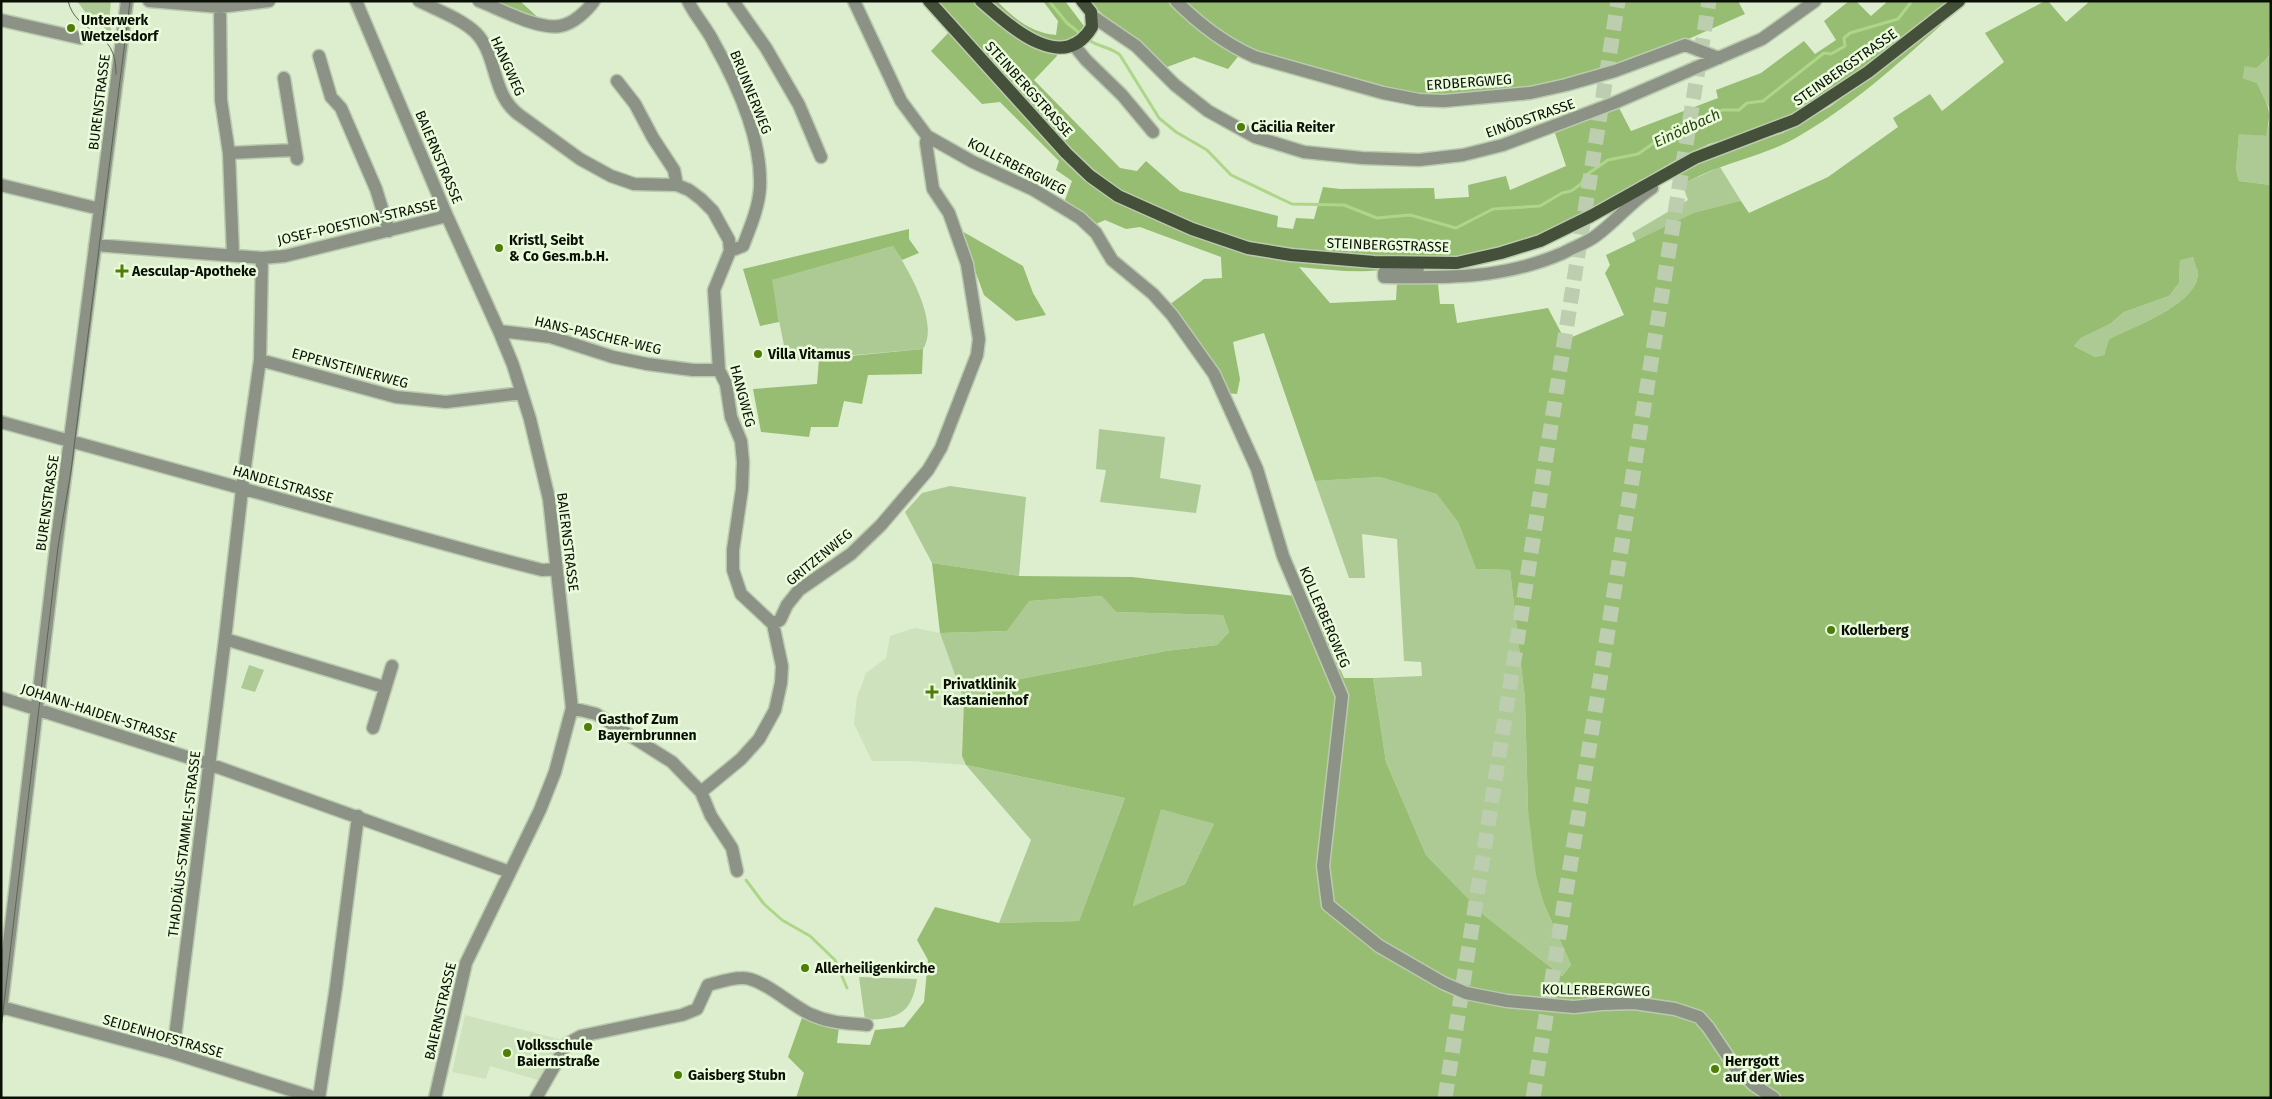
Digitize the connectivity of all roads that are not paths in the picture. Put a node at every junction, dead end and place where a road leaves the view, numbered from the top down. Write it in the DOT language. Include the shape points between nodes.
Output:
graph roads {
  1 [pos="127,1"];
  2 [pos="149,1"];
  3 [pos="269,1"];
  4 [pos="356,1"];
  5 [pos="419,1"];
  6 [pos="479,1"];
  7 [pos="594,1"];
  8 [pos="688,1"];
  9 [pos="733,1"];
  10 [pos="854,1"];
  11 [pos="929,1"];
  12 [pos="981,1"];
  13 [pos="1082,1"];
  14 [pos="1176,1"];
  15 [pos="1815,1"];
  16 [pos="1959,1"];
  17 [pos="234,4"];
  18 [pos="220,7"];
  19 [pos="1,20"];
  20 [pos="1092,21"];
  21 [pos="80,38"];
  22 [pos="1077,43"];
  23 [pos="319,56"];
  24 [pos="1719,58"];
  25 [pos="284,78"];
  26 [pos="617,81"];
  27 [pos="1153,132"];
  28 [pos="927,136"];
  29 [pos="229,153"];
  30 [pos="821,157"];
  31 [pos="1651,181"];
  32 [pos="1,185"];
  33 [pos="677,185"];
  34 [pos="100,209"];
  35 [pos="447,216"];
  36 [pos="389,231"];
  37 [pos="95,245"];
  38 [pos="730,251"];
  39 [pos="233,254"];
  40 [pos="262,258"];
  41 [pos="1418,263"];
  42 [pos="499,331"];
  43 [pos="260,360"];
  44 [pos="719,370"];
  45 [pos="522,394"];
  46 [pos="1,422"];
  47 [pos="71,440"];
  48 [pos="243,488"];
  49 [pos="556,569"];
  50 [pos="773,624"];
  51 [pos="225,640"];
  52 [pos="392,666"];
  53 [pos="384,687"];
  54 [pos="1,698"];
  55 [pos="37,708"];
  56 [pos="572,708"];
  57 [pos="373,728"];
  58 [pos="209,764"];
  59 [pos="701,792"];
  60 [pos="358,816"];
  61 [pos="737,871"];
  62 [pos="510,872"];
  63 [pos="1,1008"];
  64 [pos="867,1025"];
  65 [pos="173,1053"];
  66 [pos="317,1098"];
  67 [pos="435,1098"];
  68 [pos="536,1098"];
  69 [pos="1774,1098"];
  1 -- 34 [label="street, BURENSTRASSE"];
  2 -- 18 [label="street"];
  3 -- 17 [label="street"];
  4 -- 35 [label="street, BAIERNSTRASSE"];
  5 -- 33 [label="street, HANGWEG" via="476,33 484,44 502,97 510,108 580,160 634,184"];
  6 -- 7 [label="street" via="553,27 563,26 586,11"];
  8 -- 38 [label="street, BRUNNERWEG" via="735,86 757,145 760,188 751,224 743,246"];
  9 -- 30 [label="street, BRUNNERWEG" via="766,48 799,105"];
  10 -- 28 [label="street, KOLLERBERGWEG" via="901,101"];
  11 -- 41 [label="main road, STEINBERGSTRASSE" via="1066,152 1090,176 1118,196 1192,229 1248,248 1291,256"];
  12 -- 22 [label="main road, STEINBERGSTRASSE" via="1030,40 1056,48"];
  13 -- 20 [label="main road"];
  14 -- 24 [label="street, ERDBERGWEG" via="1209,31 1255,57 1419,100 1444,101 1530,93 1615,71 1685,45"];
  15 -- 24 [label="street, EINÖDSTRASSE" via="1762,39"];
  16 -- 31 [label="main road, STEINBERGSTRASSE" via="1868,72 1795,120 1695,158"];
  17 -- 18 [label="street"];
  18 -- 29 [label="street" via="221,100"];
  19 -- 21 [label="street"];
  20 -- 22 [label="main road"];
  20 -- 24 [label="street, EINÖDSTRASSE" via="1136,46 1175,85 1208,112 1236,128 1296,150 1362,158 1419,160 1503,146"];
  22 -- 27 [label="street" via="1086,60 1122,95"];
  23 -- 36 [label="street" via="331,97 341,108 376,189"];
  25 -- 29 [label="street" via="296,154"];
  26 -- 33 [label="street" via="635,104 674,170"];
  28 -- 50 [label="street, GRITZENWEG" via="932,189 949,213 967,264 979,339 976,355 941,448 928,470 881,525 850,554 799,590 786,605 780,620"];
  28 -- 69 [label="street, KOLLERBERGWEG" via="1034,190 1080,218 1096,233 1112,260 1153,294 1172,315 1214,374 1257,469 1283,556 1342,696 1322,866 1328,905 1379,946 1466,993 1507,1001 1574,1007 1644,1004 1699,1017 1735,1067"];
  29 -- 39 [label="street"];
  31 -- 41 [label="main road, STEINBERGSTRASSE" via="1540,241 1501,254 1457,263"];
  31 -- 41 [label="street" via="1652,188 1620,212 1597,235 1541,262 1477,276 1384,277 1384,273 1418,268"];
  32 -- 34 [label="street"];
  33 -- 38 [label="street, HANGWEG" via="701,199 712,211 729,240"];
  34 -- 37 [label="street, BURENSTRASSE"];
  35 -- 36 [label="street, JOSEF-POESTION-STRASSE"];
  35 -- 42 [label="street, BAIERNSTRASSE"];
  36 -- 40 [label="street, JOSEF-POESTION-STRASSE" via="285,256"];
  37 -- 39 [label="street, JOSEF-POESTION-STRASSE"];
  37 -- 47 [label="street, BURENSTRASSE"];
  38 -- 44 [label="street, HANGWEG" via="714,290"];
  39 -- 40 [label="street, JOSEF-POESTION-STRASSE"];
  40 -- 43 [label="street, THADDÄUS-STAMMEL-STRASSE"];
  42 -- 44 [label="street, HANS-PASCHER-WEG" via="551,337 647,364"];
  42 -- 45 [label="street, BAIERNSTRASSE"];
  43 -- 45 [label="street, EPPENSTEINERWEG" via="396,397 446,402"];
  43 -- 48 [label="street, THADDÄUS-STAMMEL-STRASSE"];
  44 -- 50 [label="street, HANGWEG" via="726,384 731,417 741,441 744,462 733,550 735,582 740,594"];
  45 -- 49 [label="street, BAIERNSTRASSE" via="549,499"];
  46 -- 47 [label="street, HANDELSTRASSE"];
  47 -- 48 [label="street, HANDELSTRASSE"];
  47 -- 55 [label="street, BURENSTRASSE"];
  48 -- 49 [label="street, HANDELSTRASSE" via="542,570"];
  48 -- 51 [label="street, THADDÄUS-STAMMEL-STRASSE"];
  49 -- 56 [label="street, BAIERNSTRASSE"];
  50 -- 59 [label="street" via="782,666 775,710 759,739 741,759"];
  51 -- 53 [label="street"];
  51 -- 58 [label="street, THADDÄUS-STAMMEL-STRASSE"];
  52 -- 53 [label="street"];
  53 -- 57 [label="street"];
  54 -- 55 [label="street, JOHANN-HAIDEN-STRASSE"];
  55 -- 58 [label="street, JOHANN-HAIDEN-STRASSE"];
  55 -- 63 [label="street, BURENSTRASSE"];
  56 -- 59 [label="street" via="588,710 614,724 672,762"];
  56 -- 62 [label="street, BAIERNSTRASSE" via="555,772"];
  58 -- 60 [label="street, JOHANN-HAIDEN-STRASSE"];
  58 -- 65 [label="street, THADDÄUS-STAMMEL-STRASSE"];
  59 -- 61 [label="street" via="711,816 732,848"];
  60 -- 62 [label="street, JOHANN-HAIDEN-STRASSE"];
  60 -- 66 [label="street, SEIDENHOFSTRASSE" via="336,988"];
  62 -- 67 [label="street, BAIERNSTRASSE" via="466,963"];
  63 -- 65 [label="street, SEIDENHOFSTRASSE"];
  64 -- 68 [label="street" via="824,1020 744,977 723,980 708,985 697,1009 581,1036 567,1044"];
  65 -- 66 [label="street, SEIDENHOFSTRASSE"];
}
